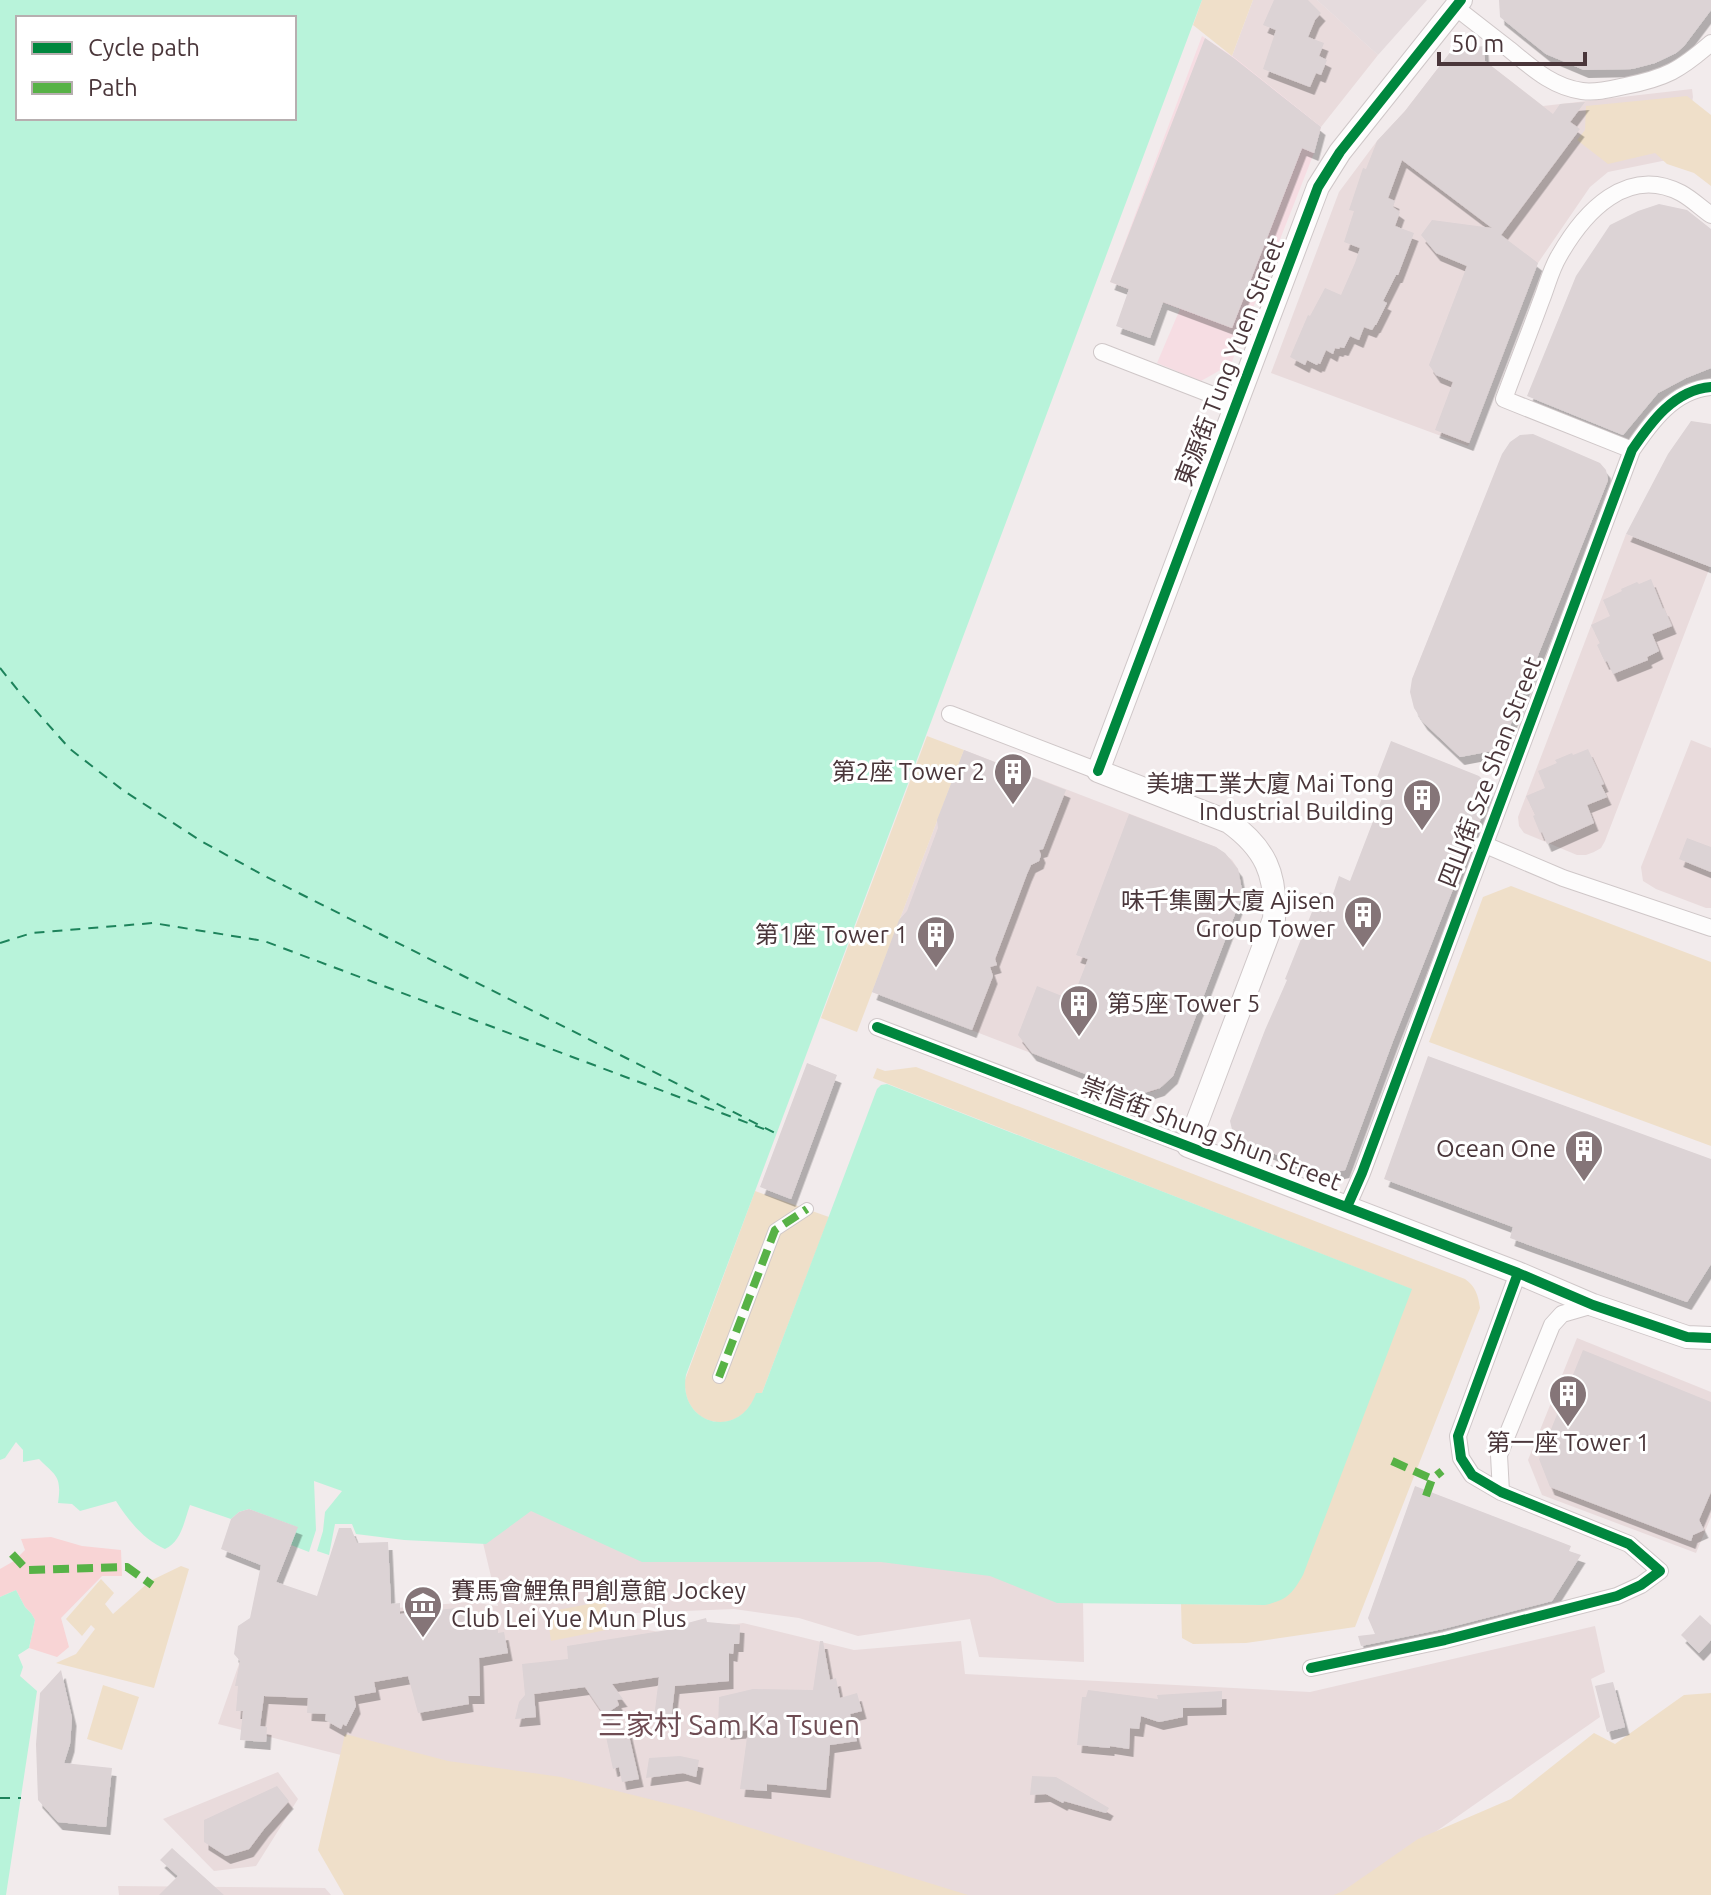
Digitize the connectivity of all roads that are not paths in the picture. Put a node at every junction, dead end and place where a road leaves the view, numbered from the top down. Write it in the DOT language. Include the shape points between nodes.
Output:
graph roads {
  1 [pos="1458,3"];
  2 [pos="1711,43"];
  3 [pos="1711,215"];
  4 [pos="1102,352"];
  5 [pos="1711,387"];
  6 [pos="1236,404"];
  7 [pos="1632,450"];
  8 [pos="950,714"];
  9 [pos="1098,771"];
  10 [pos="1483,844"];
  11 [pos="1711,928"];
  12 [pos="877,1027"];
  13 [pos="1188,1146"];
  14 [pos="1347,1207"];
  15 [pos="807,1209"];
  16 [pos="1518,1273"];
  17 [pos="1593,1305"];
  18 [pos="1711,1338"];
  19 [pos="719,1377"];
  20 [pos="1501,1492"];
  21 [pos="1311,1668"];
  1 -- 2 [label="street" via="1545,78 1583,91 1653,81 1687,64"];
  1 -- 6 [label="street, 東源街 Tung Yuen Street" via="1318,187"];
  3 -- 7 [label="street" via="1660,186 1637,186 1601,201 1559,256 1504,399"];
  4 -- 6 [label="street"];
  5 -- 7 [label="street, 四山街 Sze Shan Street" via="1684,394 1668,406"];
  6 -- 9 [label="street, 東源街 Tung Yuen Street"];
  7 -- 10 [label="street, 四山街 Sze Shan Street"];
  8 -- 9 [label="street"];
  9 -- 13 [label="street" via="1229,822 1257,847 1273,881 1274,919"];
  10 -- 11 [label="street" via="1563,878"];
  10 -- 14 [label="street, 四山街 Sze Shan Street"];
  12 -- 13 [label="street, 崇信街 Shung Shun Street"];
  13 -- 14 [label="street, 崇信街 Shung Shun Street"];
  14 -- 16 [label="street, 崇信街 Shung Shun Street"];
  15 -- 19 [label="street" via="775,1230"];
  16 -- 17 [label="street, 崇信街 Shung Shun Street"];
  16 -- 20 [label="street" via="1458,1436 1461,1458 1472,1475"];
  17 -- 18 [label="street, 崇信街 Shung Shun Street" via="1687,1337"];
  17 -- 20 [label="street" via="1562,1314 1552,1325 1499,1455"];
  20 -- 21 [label="street" via="1629,1544 1660,1571 1617,1596"];
}
